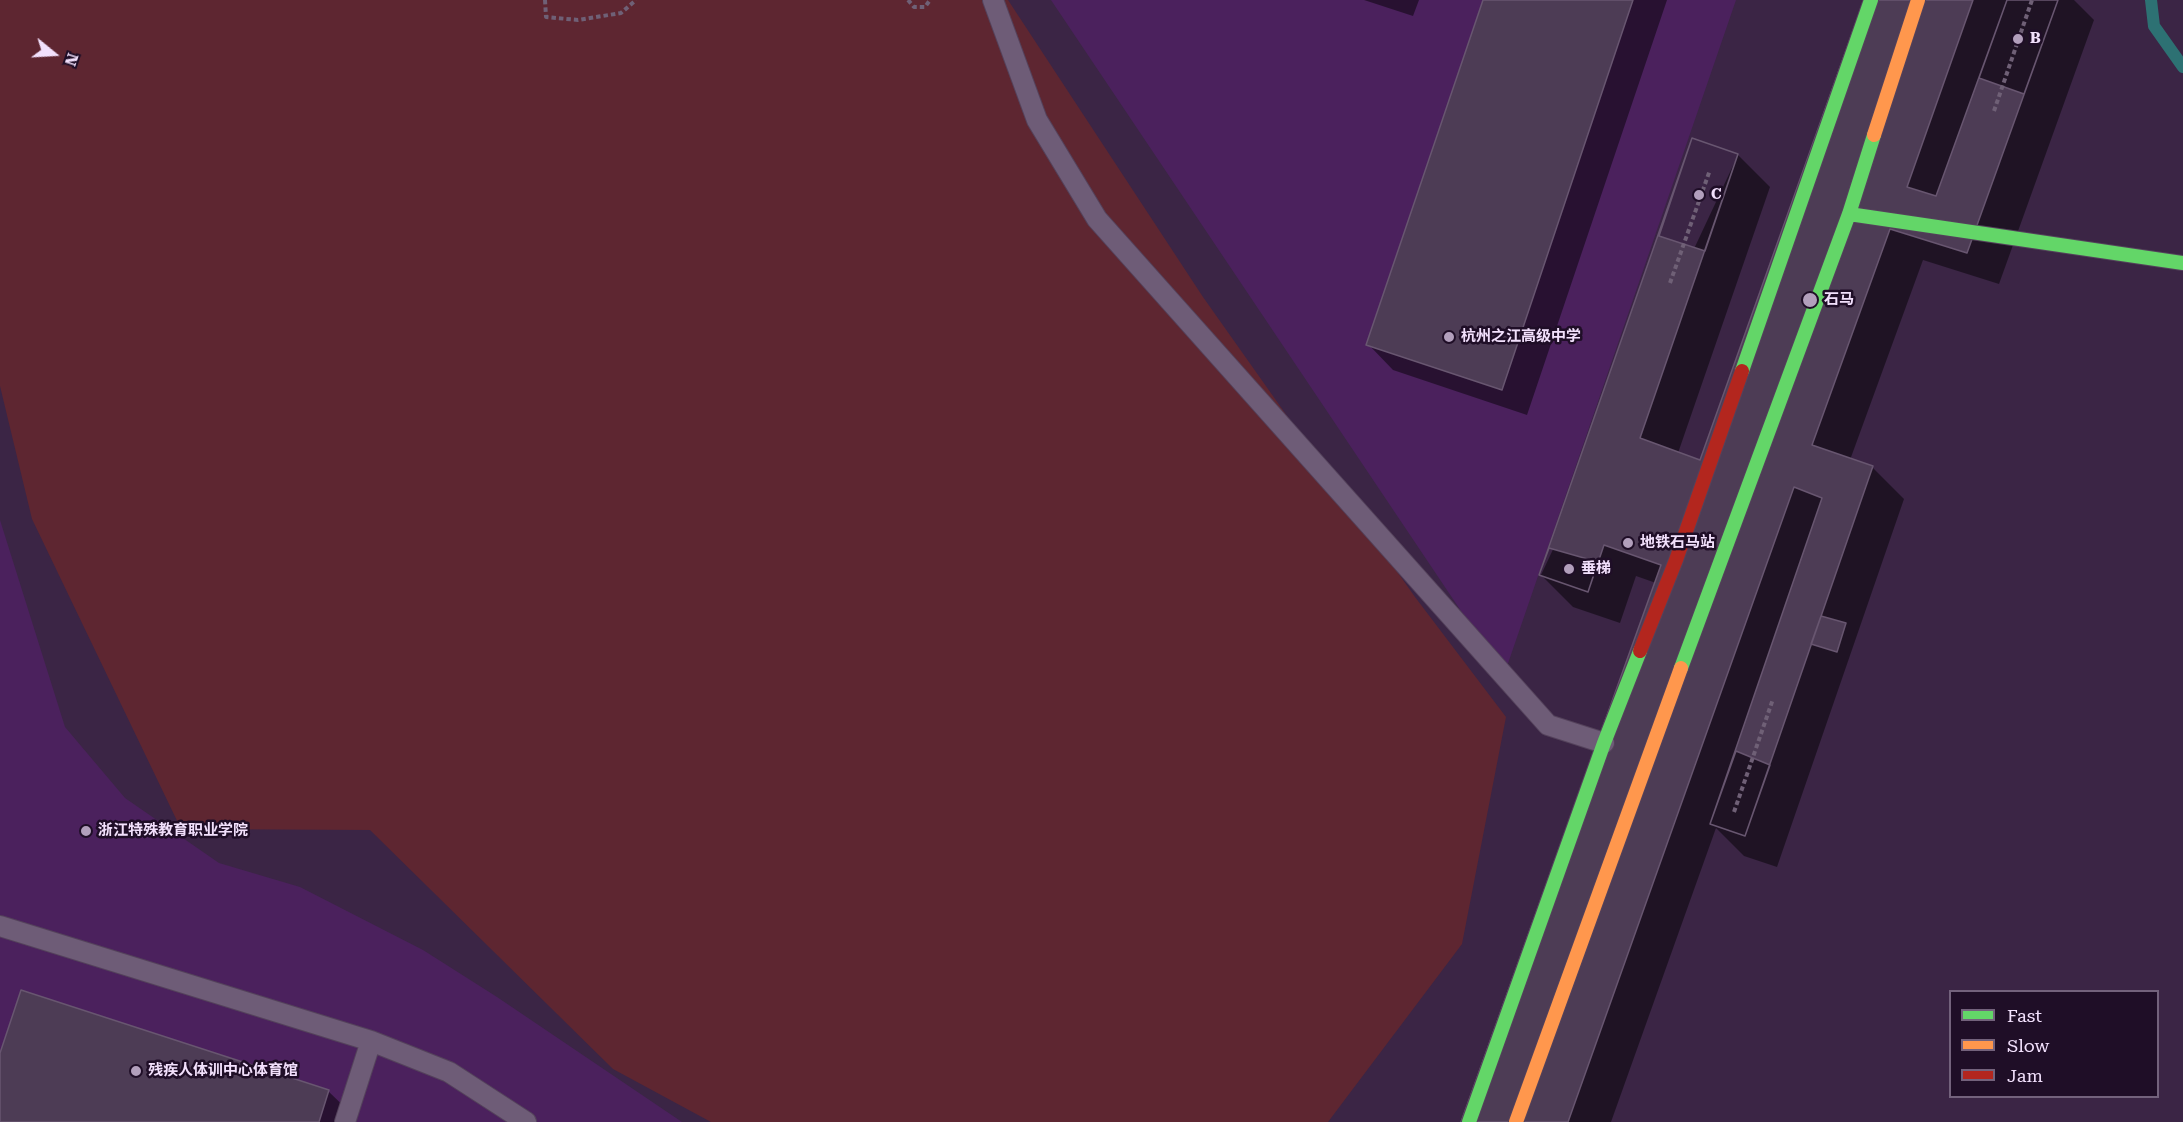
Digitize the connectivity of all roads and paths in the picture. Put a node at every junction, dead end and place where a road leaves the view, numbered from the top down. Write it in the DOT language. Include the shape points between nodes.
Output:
graph roads {
  1 [pos="545,0"];
  2 [pos="636,0"];
  3 [pos="908,0"];
  4 [pos="930,0"];
  5 [pos="993,0"];
  6 [pos="1871,0"];
  7 [pos="1918,0"];
  8 [pos="2032,0"];
  9 [pos="1994,111"];
  10 [pos="1710,170"];
  11 [pos="1849,214"];
  12 [pos="2183,263"];
  13 [pos="1670,283"];
  14 [pos="1773,699"];
  15 [pos="1604,743"];
  16 [pos="1734,812"];
  17 [pos="0,926"];
  18 [pos="371,1041"];
  19 [pos="345,1122"];
  20 [pos="526,1122"];
  21 [pos="1469,1122"];
  22 [pos="1516,1122"];
  1 -- 2 [label="path" via="546,17 579,20 621,13"];
  3 -- 4 [label="path" via="914,8 925,7"];
  5 -- 15 [label="lane" via="1037,120 1097,219 1548,725"];
  6 -- 15 [label="main road" via="1676,560"];
  7 -- 11 [label="main road"];
  8 -- 9 [label="path"];
  10 -- 13 [label="path"];
  11 -- 12 [label="main road"];
  11 -- 22 [label="main road"];
  14 -- 16 [label="path"];
  15 -- 21 [label="main road"];
  17 -- 18 [label="lane"];
  18 -- 19 [label="lane"];
  18 -- 20 [label="lane" via="449,1072"];
}
